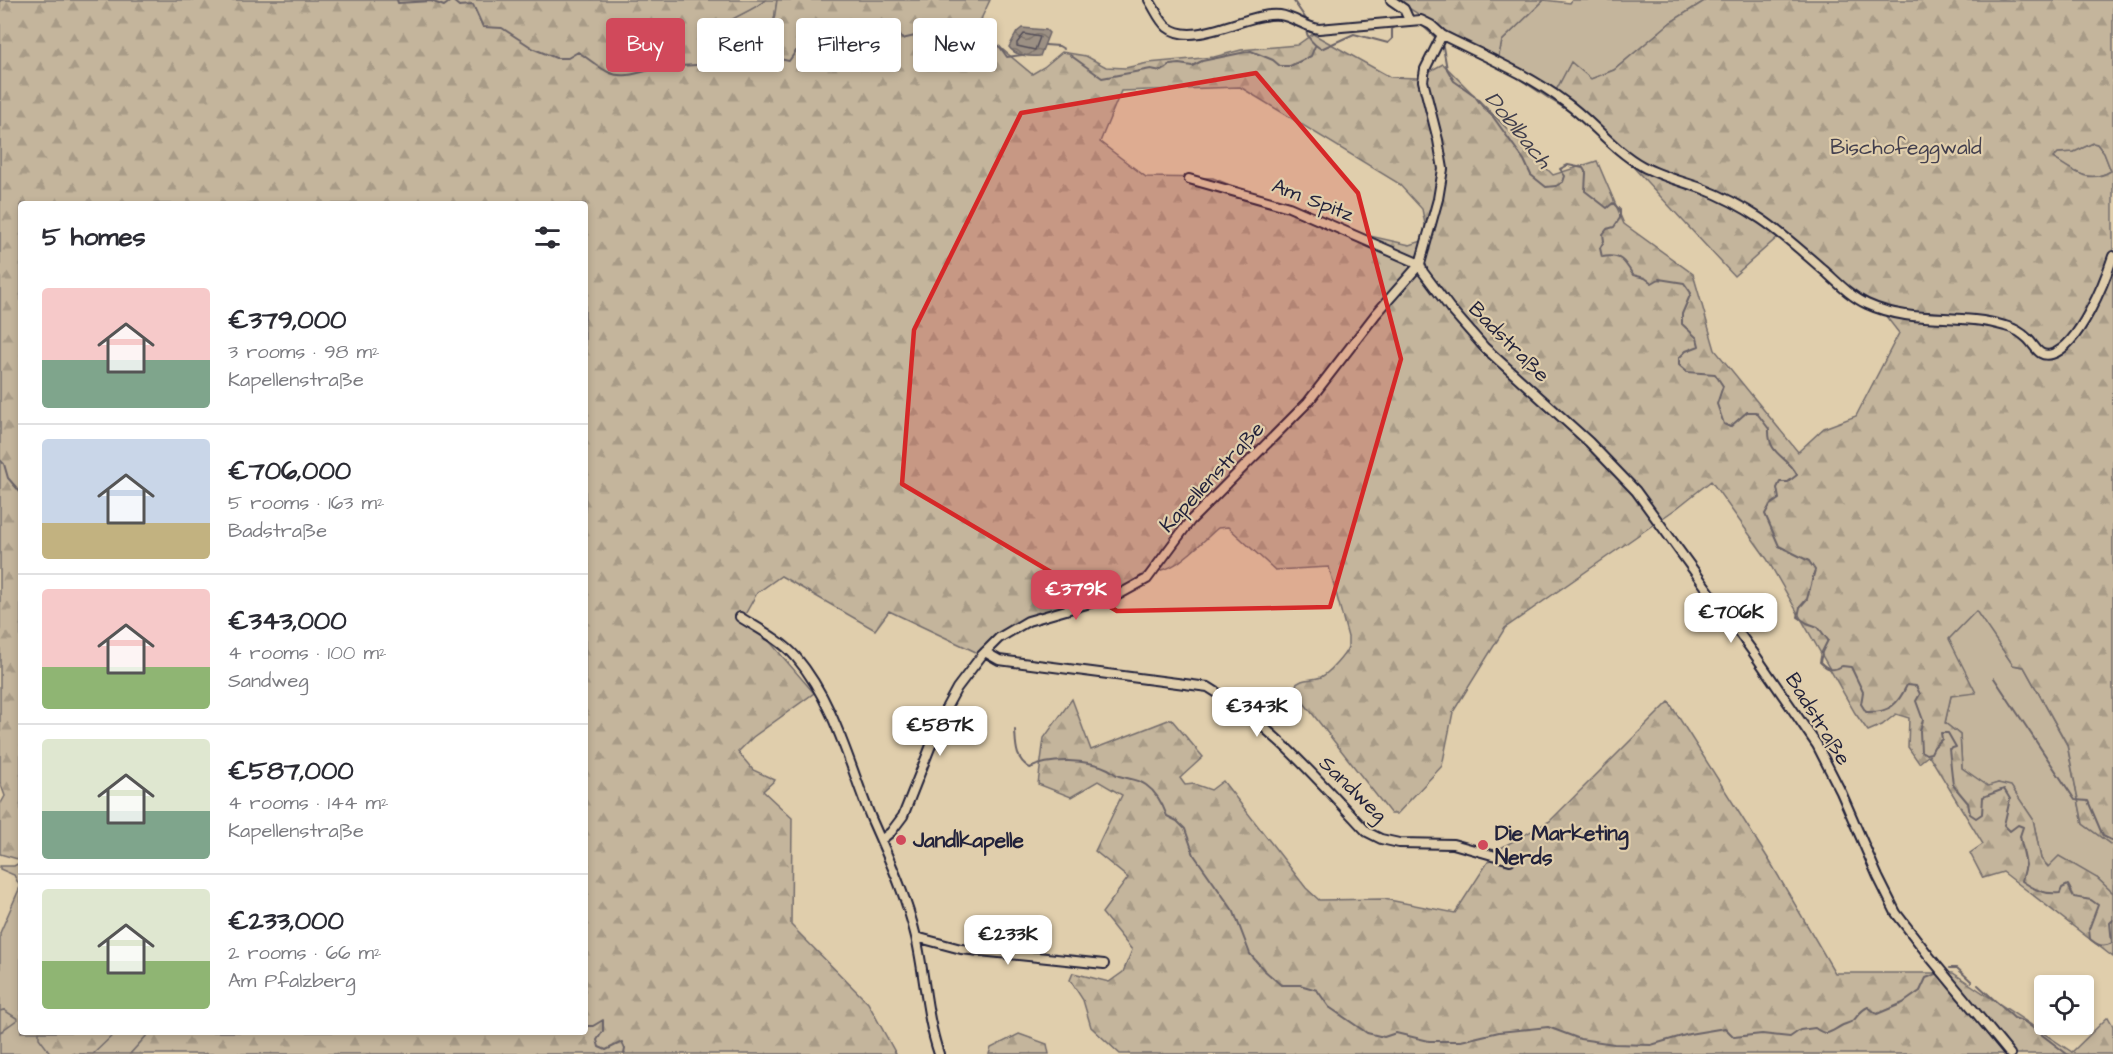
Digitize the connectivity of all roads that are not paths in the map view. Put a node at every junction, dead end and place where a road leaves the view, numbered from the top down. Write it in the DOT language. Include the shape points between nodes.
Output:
graph roads {
  1 [pos="1149,0"];
  2 [pos="1391,0"];
  3 [pos="1409,20"];
  4 [pos="1442,35"];
  5 [pos="1189,179"];
  6 [pos="2113,256"];
  7 [pos="1420,264"];
  8 [pos="740,618"];
  9 [pos="985,652"];
  10 [pos="881,840"];
  11 [pos="1510,861"];
  12 [pos="916,937"];
  13 [pos="1104,964"];
  14 [pos="939,1054"];
  15 [pos="2010,1054"];
  1 -- 3 [label="street" via="1166,26 1180,32 1209,32 1263,15 1280,15 1311,28 1332,29"];
  2 -- 3 [label="street" via="1404,9"];
  3 -- 4 [label="street" via="1421,20"];
  4 -- 6 [label="street" via="1544,87 1641,165 1747,210 1781,232 1850,294 1887,312 2004,326 2028,338 2043,355 2052,355 2068,343 2087,317"];
  4 -- 7 [label="street, Kapellenstraße" via="1423,81 1443,169"];
  5 -- 7 [label="street, Am Spitz" via="1288,207"];
  7 -- 9 [label="street, Kapellenstraße" via="1308,402 1190,521 1147,579 1119,595 1028,621 999,638"];
  7 -- 15 [label="street, Badstraße" via="1450,308 1484,347 1589,442 1636,491 1817,745 1896,914"];
  8 -- 10 [label="street" via="783,644 808,673 839,732"];
  9 -- 10 [label="street, Kapellenstraße" via="945,710 903,816"];
  9 -- 11 [label="street, Sandweg" via="999,660 1208,687 1269,731 1367,832 1399,843 1453,844"];
  10 -- 12 [label="street" via="899,879"];
  12 -- 13 [label="street" via="961,949"];
  12 -- 14 [label="street"];
}
